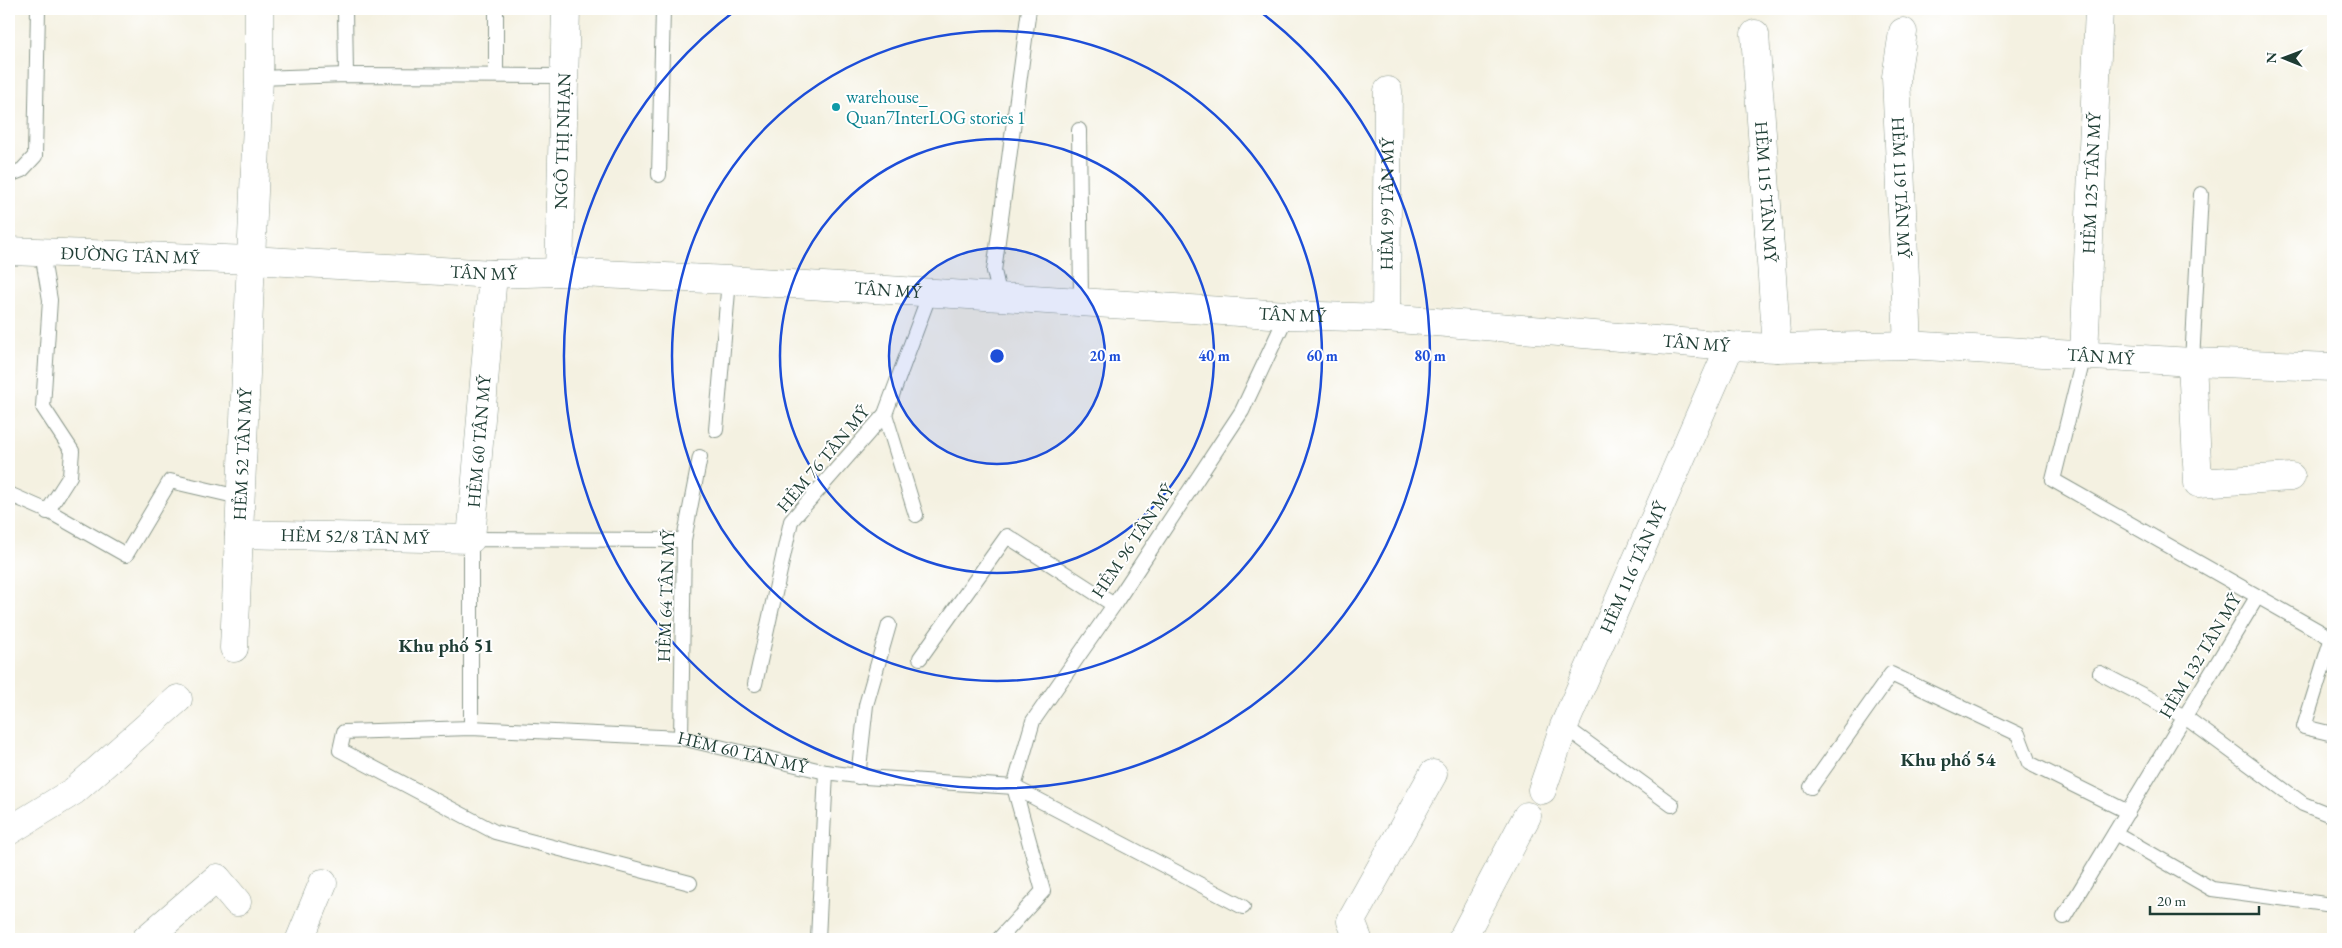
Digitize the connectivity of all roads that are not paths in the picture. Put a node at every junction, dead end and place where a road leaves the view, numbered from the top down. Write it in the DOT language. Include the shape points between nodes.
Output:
graph roads {
  1 [pos="38,9"];
  2 [pos="260,9"];
  3 [pos="345,9"];
  4 [pos="496,9"];
  5 [pos="566,9"];
  6 [pos="663,9"];
  7 [pos="1029,9"];
  8 [pos="2099,9"];
  9 [pos="1903,32"];
  10 [pos="1755,34"];
  11 [pos="496,74"];
  12 [pos="346,75"];
  13 [pos="564,76"];
  14 [pos="259,78"];
  15 [pos="1388,91"];
  16 [pos="1079,130"];
  17 [pos="9,175"];
  18 [pos="659,175"];
  19 [pos="2201,194"];
  20 [pos="9,251"];
  21 [pos="42,253"];
  22 [pos="251,260"];
  23 [pos="559,272"];
  24 [pos="493,274"];
  25 [pos="729,280"];
  26 [pos="930,293"];
  27 [pos="1000,297"];
  28 [pos="1081,300"];
  29 [pos="1287,315"];
  30 [pos="1386,318"];
  31 [pos="1908,345"];
  32 [pos="1730,346"];
  33 [pos="1777,348"];
  34 [pos="2084,355"];
  35 [pos="2192,362"];
  36 [pos="2333,367"];
  37 [pos="885,414"];
  38 [pos="716,430"];
  39 [pos="700,457"];
  40 [pos="2291,477"];
  41 [pos="9,494"];
  42 [pos="239,497"];
  43 [pos="47,512"];
  44 [pos="916,515"];
  45 [pos="239,534"];
  46 [pos="471,539"];
  47 [pos="684,540"];
  48 [pos="2257,597"];
  49 [pos="1114,604"];
  50 [pos="889,626"];
  51 [pos="2332,636"];
  52 [pos="234,648"];
  53 [pos="920,658"];
  54 [pos="2100,673"];
  55 [pos="755,684"];
  56 [pos="178,699"];
  57 [pos="2185,718"];
  58 [pos="1564,726"];
  59 [pos="471,728"];
  60 [pos="2333,734"];
  61 [pos="680,738"];
  62 [pos="826,772"];
  63 [pos="1433,774"];
  64 [pos="858,777"];
  65 [pos="1014,787"];
  66 [pos="1811,787"];
  67 [pos="1542,790"];
  68 [pos="1672,804"];
  69 [pos="2128,812"];
  70 [pos="1527,816"];
  71 [pos="2333,816"];
  72 [pos="9,831"];
  73 [pos="2115,833"];
  74 [pos="323,883"];
  75 [pos="690,883"];
  76 [pos="237,902"];
  77 [pos="2333,905"];
  78 [pos="1243,907"];
  79 [pos="2064,918"];
  80 [pos="146,939"];
  81 [pos="300,939"];
  82 [pos="818,939"];
  83 [pos="999,939"];
  84 [pos="1358,939"];
  85 [pos="1462,939"];
  1 -- 17 [label="lane" via="35,156 22,170"];
  2 -- 14 [label="street, HẺM 52 TÂN MỸ"];
  3 -- 12 [label="lane"];
  4 -- 11 [label="lane"];
  5 -- 13 [label="street, NGÔ THỊ NHẠN"];
  6 -- 18 [label="lane"];
  7 -- 27 [label="lane" via="994,271"];
  8 -- 34 [label="street, HẺM 125 TÂN MỸ"];
  9 -- 31 [label="street, HẺM 119 TÂN MỸ" via="1896,77"];
  10 -- 33 [label="street, HẺM 115 TÂN MỸ"];
  11 -- 12 [label="lane"];
  11 -- 13 [label="lane"];
  12 -- 14 [label="lane"];
  13 -- 23 [label="street, NGÔ THỊ NHẠN"];
  14 -- 22 [label="street, HẺM 52 TÂN MỸ"];
  15 -- 30 [label="street, HẺM 99 TÂN MỸ"];
  16 -- 28 [label="lane"];
  19 -- 35 [label="lane"];
  20 -- 21 [label="street, ĐƯỜNG TÂN MỸ"];
  21 -- 22 [label="street, ĐƯỜNG TÂN MỸ"];
  21 -- 43 [label="lane" via="50,300 43,407 72,451 70,476"];
  22 -- 24 [label="street, TÂN MỸ"];
  22 -- 42 [label="street, HẺM 52 TÂN MỸ"];
  23 -- 24 [label="street, TÂN MỸ"];
  23 -- 25 [label="street, TÂN MỸ"];
  24 -- 46 [label="street, HẺM 60 TÂN MỸ"];
  25 -- 26 [label="street, TÂN MỸ"];
  25 -- 38 [label="lane"];
  26 -- 27 [label="street, TÂN MỸ"];
  26 -- 37 [label="lane, HẺM 76 TÂN MỸ"];
  27 -- 28 [label="street, TÂN MỸ"];
  28 -- 29 [label="street, TÂN MỸ"];
  29 -- 30 [label="street, TÂN MỸ"];
  29 -- 49 [label="lane, HẺM 96 TÂN MỸ" via="1242,411"];
  30 -- 32 [label="street, TÂN MỸ"];
  31 -- 33 [label="street, TÂN MỸ"];
  31 -- 34 [label="street, TÂN MỸ"];
  32 -- 33 [label="street, TÂN MỸ"];
  32 -- 58 [label="street, HẺM 116 TÂN MỸ"];
  34 -- 35 [label="street, TÂN MỸ"];
  34 -- 48 [label="lane, HẺM 132 TÂN MỸ" via="2053,480"];
  35 -- 36 [label="street, TÂN MỸ"];
  35 -- 40 [label="street" via="2198,483"];
  37 -- 44 [label="lane"];
  37 -- 55 [label="lane, HẺM 76 TÂN MỸ" via="791,521"];
  39 -- 47 [label="lane, HẺM 64 TÂN MỸ"];
  41 -- 43 [label="lane"];
  42 -- 43 [label="lane" via="170,481 126,555"];
  42 -- 45 [label="street, HẺM 52 TÂN MỸ"];
  45 -- 46 [label="street, HẺM 52/8 TÂN MỸ"];
  45 -- 52 [label="street, HẺM 52 TÂN MỸ"];
  46 -- 47 [label="lane"];
  46 -- 59 [label="lane, HẺM 60 TÂN MỸ"];
  47 -- 61 [label="lane, HẺM 64 TÂN MỸ"];
  48 -- 51 [label="lane"];
  48 -- 57 [label="lane, HẺM 132 TÂN MỸ"];
  49 -- 53 [label="lane" via="1007,536"];
  49 -- 65 [label="lane, HẺM 96 TÂN MỸ" via="1033,721"];
  50 -- 64 [label="lane" via="866,705"];
  51 -- 60 [label="lane" via="2304,727"];
  54 -- 57 [label="lane"];
  56 -- 72 [label="street" via="74,792"];
  57 -- 69 [label="lane, HẺM 132 TÂN MỸ"];
  57 -- 71 [label="lane" via="2303,804"];
  58 -- 67 [label="street, HẺM 116 TÂN MỸ"];
  58 -- 68 [label="lane"];
  59 -- 61 [label="lane, HẺM 60 TÂN MỸ"];
  59 -- 75 [label="lane, HẺM 60 TÂN MỸ" via="344,732 340,750 495,832"];
  61 -- 62 [label="lane, HẺM 60 TÂN MỸ"];
  62 -- 64 [label="lane, HẺM 60 TÂN MỸ"];
  62 -- 82 [label="lane"];
  63 -- 84 [label="street" via="1351,921"];
  64 -- 65 [label="lane, HẺM 60 TÂN MỸ"];
  65 -- 78 [label="lane"];
  65 -- 83 [label="lane" via="1043,891"];
  66 -- 69 [label="lane" via="1891,674 2018,734 2029,763"];
  69 -- 73 [label="lane, HẺM 132 TÂN MỸ"];
  70 -- 85 [label="street"];
  73 -- 77 [label="lane" via="2212,889"];
  73 -- 79 [label="lane, HẺM 132 TÂN MỸ"];
  74 -- 81 [label="street"];
  76 -- 80 [label="street" via="217,878"];
}
